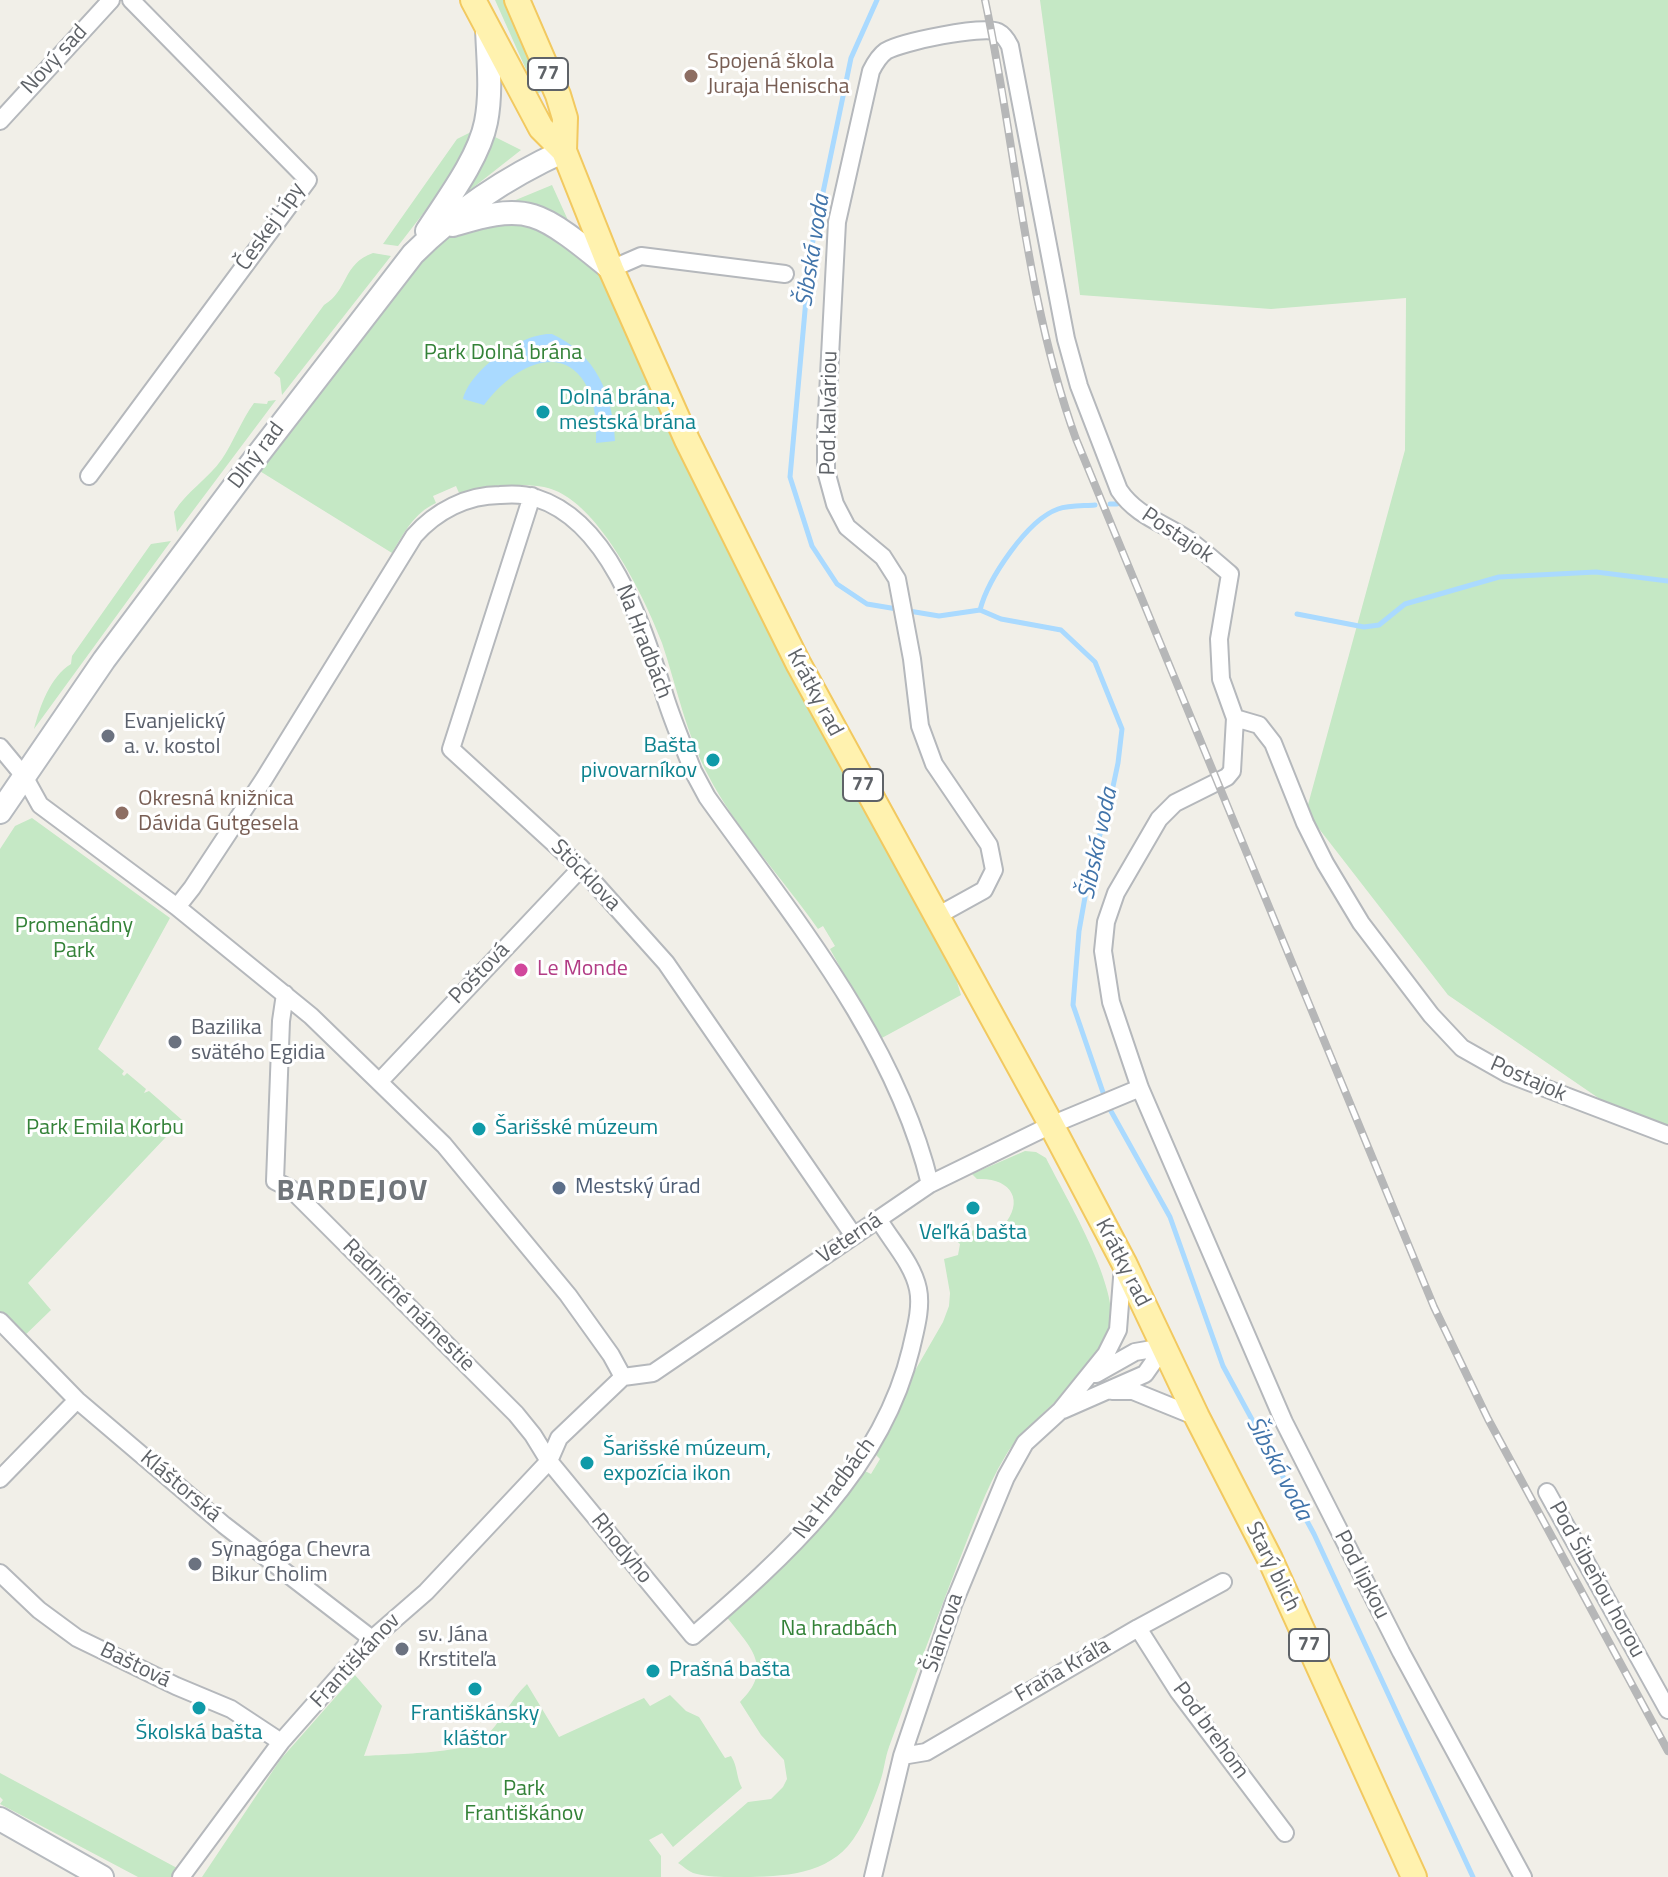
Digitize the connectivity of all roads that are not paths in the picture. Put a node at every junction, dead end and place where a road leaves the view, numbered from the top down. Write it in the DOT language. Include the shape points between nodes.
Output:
graph roads {
  1 [pos="111,0"];
  2 [pos="131,0"];
  3 [pos="473,0"];
  4 [pos="517,0"];
  5 [pos="487,28"];
  6 [pos="991,30"];
  7 [pos="0,121"];
  8 [pos="564,151"];
  9 [pos="436,230"];
  10 [pos="413,254"];
  11 [pos="611,269"];
  12 [pos="785,274"];
  13 [pos="89,476"];
  14 [pos="532,496"];
  15 [pos="1235,718"];
  16 [pos="0,747"];
  17 [pos="24,776"];
  18 [pos="0,812"];
  19 [pos="581,868"];
  20 [pos="177,907"];
  21 [pos="937,916"];
  22 [pos="285,994"];
  23 [pos="380,1081"];
  24 [pos="1132,1092"];
  25 [pos="1051,1125"];
  26 [pos="1668,1135"];
  27 [pos="930,1184"];
  28 [pos="879,1220"];
  29 [pos="854,1236"];
  30 [pos="1124,1263"];
  31 [pos="0,1321"];
  32 [pos="1164,1347"];
  33 [pos="623,1377"];
  34 [pos="1086,1379"];
  35 [pos="1106,1391"];
  36 [pos="77,1400"];
  37 [pos="1060,1411"];
  38 [pos="1197,1417"];
  39 [pos="549,1461"];
  40 [pos="0,1479"];
  41 [pos="1547,1492"];
  42 [pos="0,1573"];
  43 [pos="1223,1582"];
  44 [pos="1138,1628"];
  45 [pos="693,1636"];
  46 [pos="372,1639"];
  47 [pos="1668,1710"];
  48 [pos="281,1742"];
  49 [pos="902,1756"];
  50 [pos="0,1819"];
  51 [pos="1285,1833"];
  52 [pos="102,1877"];
  53 [pos="181,1877"];
  54 [pos="873,1877"];
  55 [pos="1414,1877"];
  56 [pos="1523,1877"];
  1 -- 7 [label="street, Nový sad"];
  2 -- 13 [label="street, Českej Lípy" via="308,180"];
  3 -- 5 [label="main road, 77"];
  4 -- 8 [label="main road, 77" via="558,95 565,118"];
  5 -- 8 [label="main road, 77" via="541,128"];
  5 -- 10 [label="street, 77" via="486,124"];
  6 -- 15 [label="street, Postajok" via="1010,46 1066,339 1119,490 1141,513 1189,540 1230,574 1219,639 1221,679"];
  6 -- 21 [label="street, Pod kalváriou" via="905,44 876,61 837,222 826,433 830,489 854,535 888,563 897,579 920,726 934,764 989,845 994,870 984,890"];
  8 -- 9 [label="street, Dlhý rad" via="511,176"];
  8 -- 11 [label="main road, Krátky rad / 77"];
  9 -- 10 [label="street, Dlhý rad"];
  9 -- 11 [label="street" via="497,214 533,216"];
  10 -- 17 [label="street, Dlhý rad" via="101,664"];
  11 -- 12 [label="street" via="641,256"];
  11 -- 21 [label="main road, Krátky rad / 77" via="687,440 798,663"];
  14 -- 19 [label="street, Stöcklova" via="451,749"];
  14 -- 20 [label="street, Na Hradbách" via="469,499 432,519 414,536 264,779"];
  14 -- 27 [label="street, Na Hradbách" via="561,509 590,536 630,596 693,771 850,1003 911,1120"];
  15 -- 24 [label="street, Pod lipkou" via="1232,771 1175,803 1159,819 1116,893 1106,922 1108,989"];
  15 -- 26 [label="street, Postajok" via="1259,725 1273,743 1305,823 1361,923 1462,1048 1508,1074"];
  16 -- 17 [label="street"];
  17 -- 18 [label="street, Dlhý rad"];
  17 -- 20 [label="street" via="40,805"];
  19 -- 23 [label="street, Poštová"];
  19 -- 29 [label="street, Stöcklova" via="666,963"];
  20 -- 22 [label="street"];
  21 -- 25 [label="main road, Krátky rad / 77"];
  22 -- 23 [label="street"];
  22 -- 39 [label="street, Radničné námestie" via="275,1181 291,1189 516,1414"];
  23 -- 33 [label="street" via="444,1145 545,1264"];
  24 -- 25 [label="street"];
  24 -- 56 [label="street, Pod lipkou" via="1284,1422"];
  25 -- 27 [label="street, Veterná"];
  25 -- 30 [label="main road, Krátky rad / 77"];
  27 -- 28 [label="street, Veterná"];
  28 -- 29 [label="street, Veterná"];
  28 -- 45 [label="street, Na Hradbách" via="915,1277 919,1299 909,1356 890,1407 860,1462 813,1522"];
  29 -- 33 [label="street, Veterná" via="659,1369"];
  30 -- 32 [label="main road, Krátky rad / 77"];
  30 -- 34 [label="street, Šiancova" via="1118,1330"];
  31 -- 36 [label="street, Kláštorská"];
  32 -- 34 [label="street, Šiancova" via="1135,1352"];
  32 -- 35 [label="street, Šiancova" via="1149,1371"];
  32 -- 38 [label="main road, Starý blich / 77"];
  33 -- 39 [label="street" via="559,1438"];
  34 -- 37 [label="street, Šiancova"];
  35 -- 37 [label="street, Šiancova"];
  35 -- 38 [label="street" via="1133,1391"];
  36 -- 40 [label="street"];
  36 -- 46 [label="street, Kláštorská" via="224,1525"];
  37 -- 49 [label="street, Šiancova" via="1025,1443 1006,1477 953,1605"];
  38 -- 55 [label="main road, Starý blich / 77" via="1270,1559"];
  39 -- 45 [label="street, Rhodyho"];
  39 -- 46 [label="street, Františkánov" via="426,1592"];
  41 -- 47 [label="street, Pod Šibeňou horou"];
  42 -- 48 [label="street, Baštová" via="77,1638 231,1709"];
  43 -- 44 [label="street, Fraňa Kráľa"];
  44 -- 49 [label="street, Fraňa Kráľa" via="926,1752"];
  44 -- 51 [label="street, Pod brehom" via="1178,1691"];
  46 -- 48 [label="street, Františkánov"];
  48 -- 53 [label="street, Františkánov"];
  49 -- 54 [label="street, Šiancova"];
  50 -- 52 [label="street"];
}
